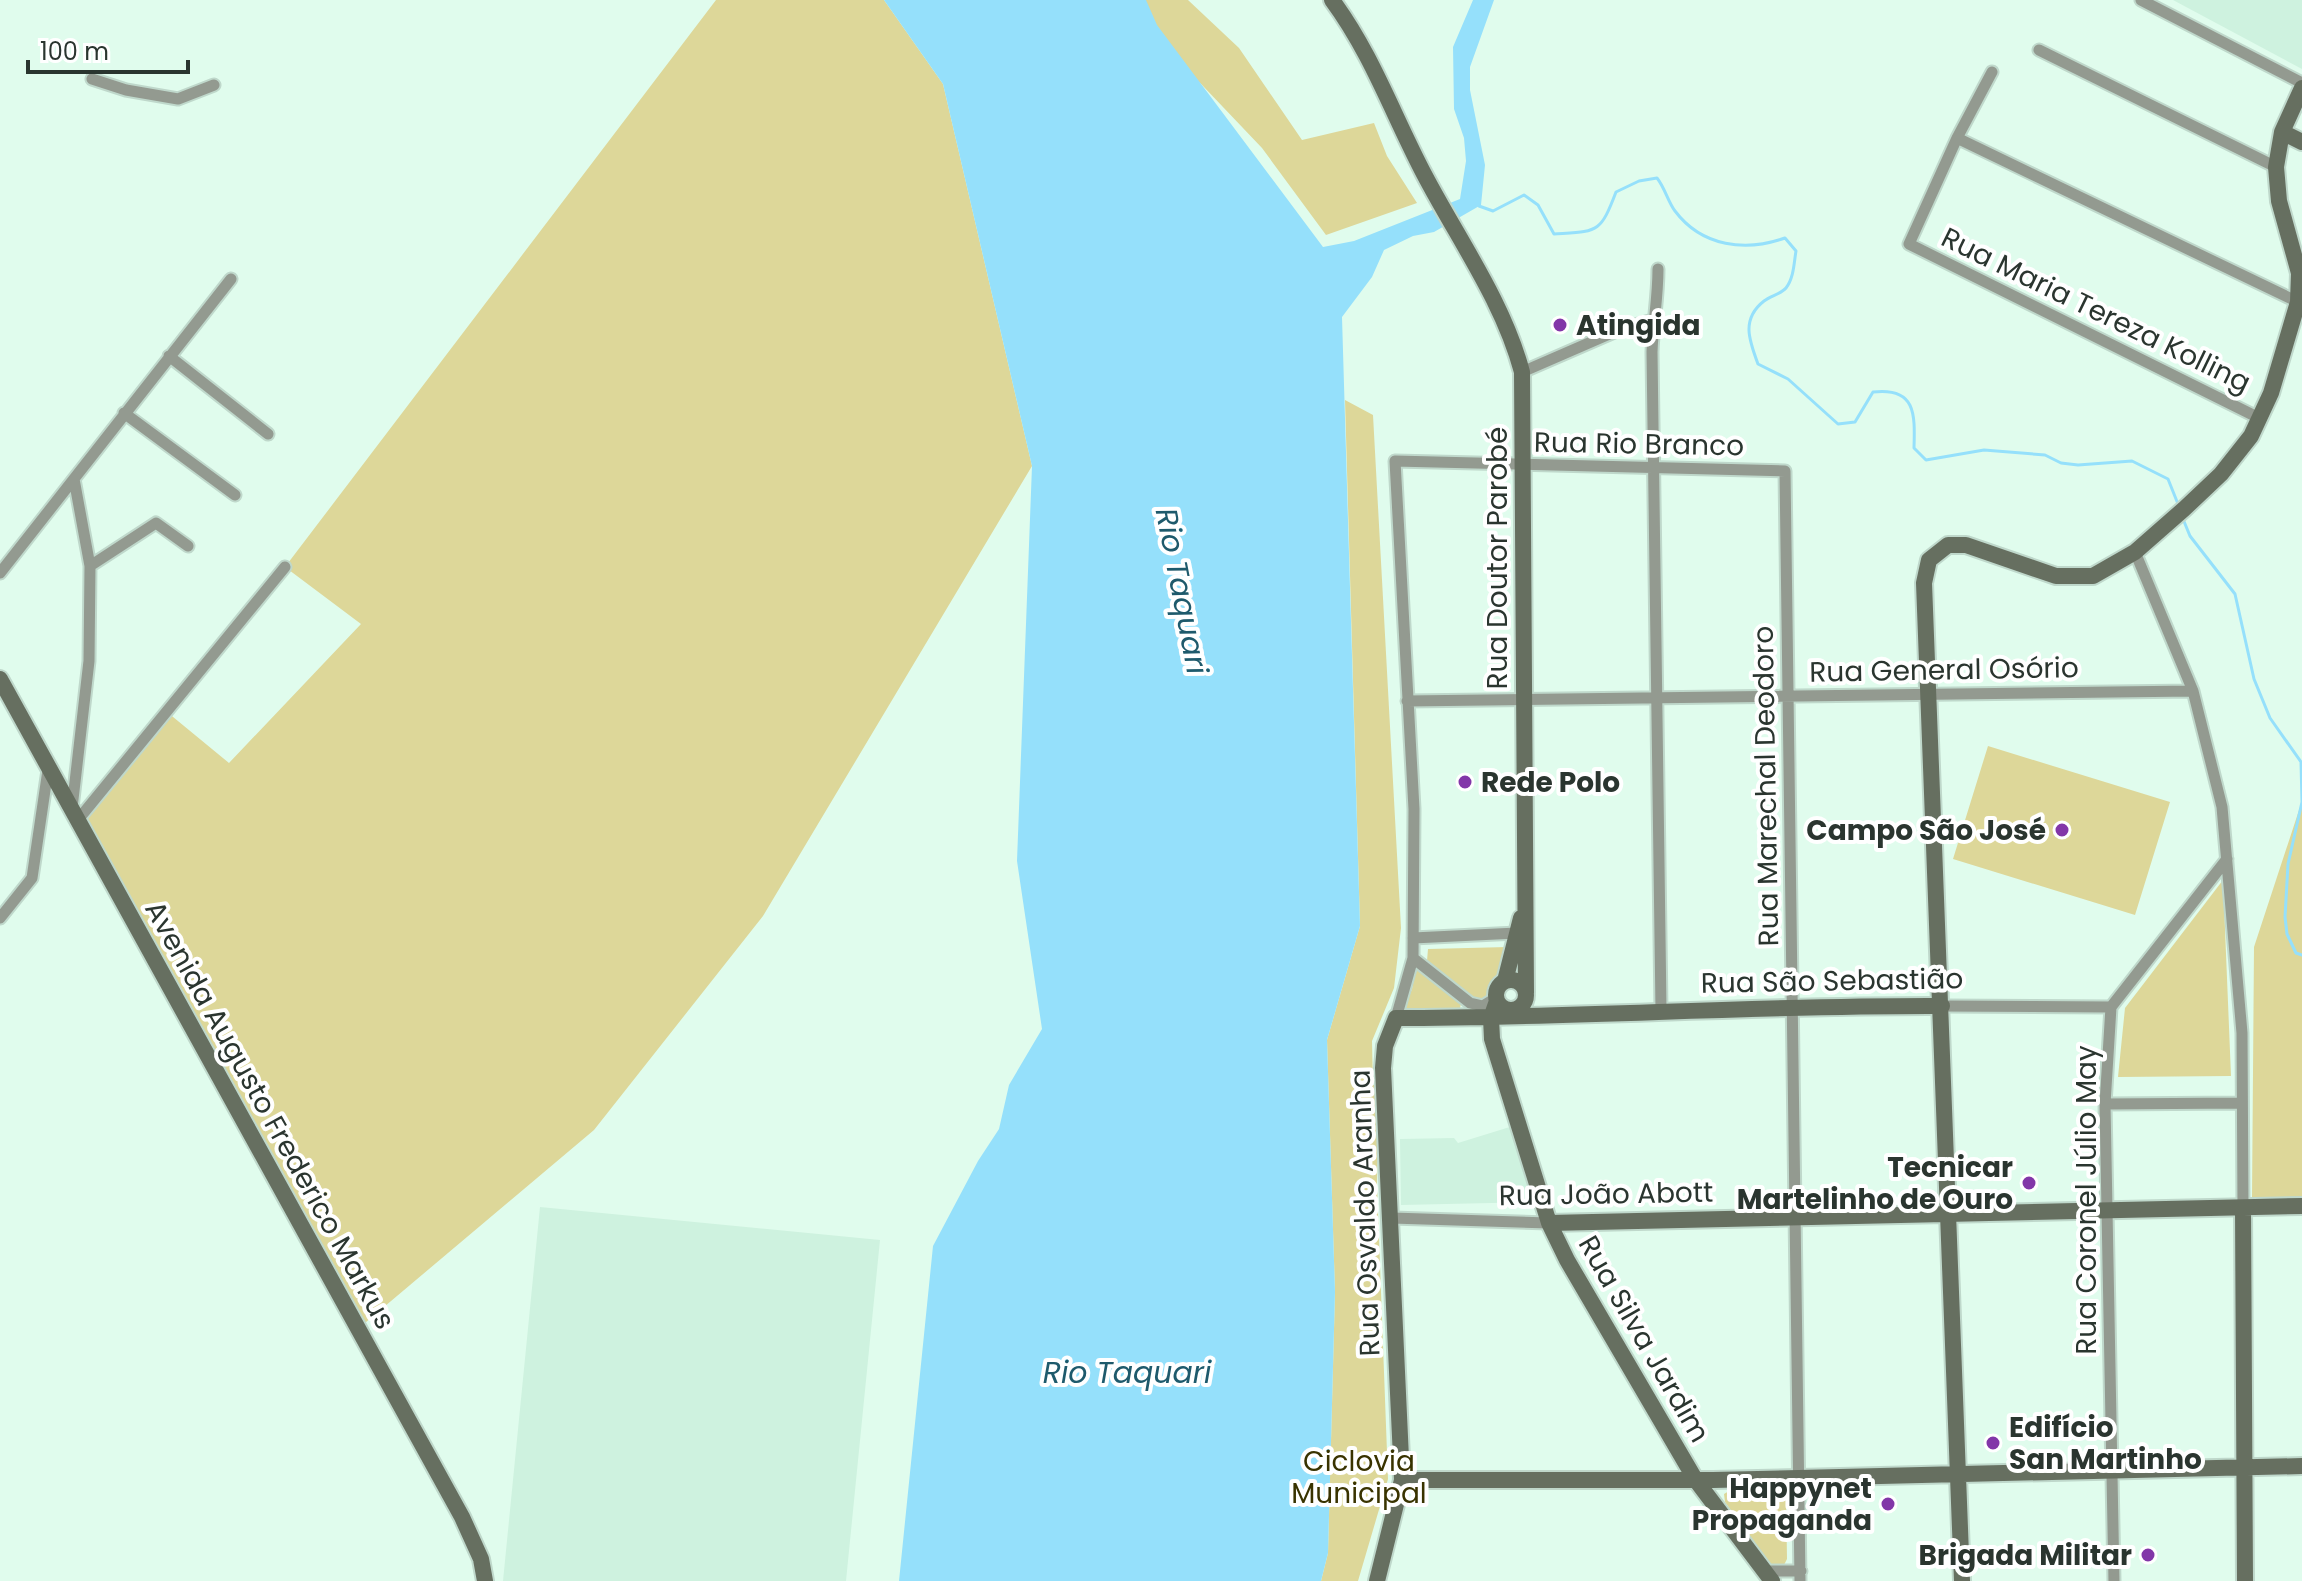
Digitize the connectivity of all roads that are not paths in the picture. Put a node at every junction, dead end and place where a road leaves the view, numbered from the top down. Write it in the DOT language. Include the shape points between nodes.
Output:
graph roads {
  1 [pos="1332,0"];
  2 [pos="2141,0"];
  3 [pos="2039,50"];
  4 [pos="1992,72"];
  5 [pos="92,79"];
  6 [pos="214,85"];
  7 [pos="2302,85"];
  8 [pos="2282,132"];
  9 [pos="1957,138"];
  10 [pos="2302,142"];
  11 [pos="2276,167"];
  12 [pos="1658,269"];
  13 [pos="231,279"];
  14 [pos="2298,302"];
  15 [pos="1653,320"];
  16 [pos="169,356"];
  17 [pos="1522,372"];
  18 [pos="124,413"];
  19 [pos="2261,419"];
  20 [pos="268,434"];
  21 [pos="1395,461"];
  22 [pos="1524,466"];
  23 [pos="1654,467"];
  24 [pos="1785,471"];
  25 [pos="74,479"];
  26 [pos="235,495"];
  27 [pos="188,546"];
  28 [pos="2135,552"];
  29 [pos="90,566"];
  30 [pos="285,567"];
  31 [pos="0,573"];
  32 [pos="1,683"];
  33 [pos="2193,691"];
  34 [pos="1928,694"];
  35 [pos="1789,696"];
  36 [pos="1657,699"];
  37 [pos="1407,701"];
  38 [pos="1522,701"];
  39 [pos="48,770"];
  40 [pos="74,816"];
  41 [pos="2227,859"];
  42 [pos="1526,901"];
  43 [pos="0,918"];
  44 [pos="1517,933"];
  45 [pos="1413,938"];
  46 [pos="1413,958"];
  47 [pos="1505,981"];
  48 [pos="1526,995"];
  49 [pos="1497,999"];
  50 [pos="1793,1005"];
  51 [pos="1942,1006"];
  52 [pos="2111,1007"];
  53 [pos="1661,1010"];
  54 [pos="1512,1014"];
  55 [pos="1554,1015"];
  56 [pos="1396,1018"];
  57 [pos="1491,1018"];
  58 [pos="1498,1054"];
  59 [pos="2242,1103"];
  60 [pos="2105,1104"];
  61 [pos="2302,1206"];
  62 [pos="2243,1208"];
  63 [pos="2108,1210"];
  64 [pos="1950,1213"];
  65 [pos="1797,1216"];
  66 [pos="1392,1218"];
  67 [pos="1549,1223"];
  68 [pos="2302,1466"];
  69 [pos="2244,1468"];
  70 [pos="2112,1471"];
  71 [pos="1692,1473"];
  72 [pos="1960,1474"];
  73 [pos="1802,1477"];
  74 [pos="1402,1480"];
  75 [pos="1713,1480"];
  76 [pos="1716,1508"];
  77 [pos="1769,1576"];
  78 [pos="1800,1576"];
  79 [pos="485,1581"];
  80 [pos="1377,1581"];
  81 [pos="1962,1581"];
  82 [pos="2114,1581"];
  83 [pos="2245,1581"];
  1 -- 17 [label="main road, Rua Doutor Parobé" via="1362,44 1501,316"];
  2 -- 7 [label="street"];
  3 -- 11 [label="street"];
  4 -- 9 [label="street"];
  5 -- 6 [label="street" via="178,99"];
  7 -- 8 [label="main road"];
  8 -- 10 [label="main road"];
  8 -- 11 [label="main road"];
  9 -- 14 [label="street"];
  9 -- 19 [label="street, Rua Maria Tereza Kolling" via="1909,244"];
  11 -- 14 [label="main road" via="2279,201 2299,273"];
  12 -- 15 [label="street" via="1658,313"];
  13 -- 16 [label="street"];
  14 -- 19 [label="main road"];
  15 -- 17 [label="street"];
  15 -- 23 [label="street"];
  16 -- 18 [label="street"];
  16 -- 20 [label="street"];
  17 -- 22 [label="main road, Rua Doutor Parobé"];
  18 -- 25 [label="street"];
  18 -- 26 [label="street"];
  19 -- 28 [label="main road" via="2221,474"];
  21 -- 22 [label="street, Rua Rio Branco"];
  21 -- 37 [label="street, Rua Osvaldo Aranha"];
  22 -- 23 [label="street, Rua Rio Branco"];
  22 -- 38 [label="main road, Rua Doutor Parobé"];
  23 -- 24 [label="street, Rua Rio Branco"];
  23 -- 36 [label="street"];
  24 -- 35 [label="street, Rua Marechal Deodoro"];
  25 -- 29 [label="street"];
  25 -- 31 [label="street"];
  27 -- 29 [label="street" via="156,523"];
  28 -- 33 [label="street"];
  28 -- 34 [label="main road" via="2106,571 2075,578 1966,545 1948,545 1929,560 1924,583"];
  29 -- 40 [label="street" via="89,661"];
  30 -- 40 [label="street"];
  32 -- 39 [label="main road, Avenida Augusto Frederico Markus"];
  33 -- 34 [label="street, Rua General Osório"];
  33 -- 41 [label="street" via="2222,807"];
  34 -- 35 [label="street, Rua General Osório"];
  34 -- 51 [label="main road"];
  35 -- 36 [label="street, Rua General Osório"];
  35 -- 50 [label="street, Rua Marechal Deodoro"];
  36 -- 38 [label="street, Rua General Osório"];
  36 -- 53 [label="street"];
  37 -- 38 [label="street, Rua General Osório"];
  37 -- 45 [label="street, Rua Osvaldo Aranha" via="1414,809"];
  38 -- 42 [label="main road, Rua Doutor Parobé"];
  39 -- 40 [label="main road, Avenida Augusto Frederico Markus"];
  39 -- 43 [label="street" via="32,878"];
  40 -- 79 [label="main road, Avenida Augusto Frederico Markus" via="462,1517"];
  41 -- 52 [label="street, Rua Coronel Júlio May"];
  41 -- 59 [label="street" via="2242,1033"];
  42 -- 44 [label="main road, Rua Doutor Parobé"];
  42 -- 48 [label="main road, Rua Doutor Parobé"];
  44 -- 45 [label="street"];
  44 -- 47 [label="main road, Rua Doutor Parobé"];
  45 -- 46 [label="street, Rua Osvaldo Aranha"];
  46 -- 49 [label="street" via="1470,1003 1483,1006"];
  46 -- 56 [label="street, Rua Osvaldo Aranha"];
  47 -- 48 [label="main road" via="1518,982"];
  47 -- 49 [label="main road"];
  48 -- 54 [label="main road"];
  48 -- 55 [label="main road"];
  49 -- 54 [label="main road"];
  49 -- 57 [label="main road"];
  50 -- 51 [label="main road, Rua São Sebastião"];
  50 -- 53 [label="main road, Rua São Sebastião"];
  50 -- 65 [label="street, Rua Marechal Deodoro"];
  51 -- 52 [label="street, Rua São Sebastião"];
  51 -- 64 [label="main road"];
  52 -- 60 [label="street, Rua Coronel Júlio May"];
  53 -- 55 [label="main road, Rua São Sebastião"];
  54 -- 55 [label="main road, Rua São Sebastião"];
  54 -- 57 [label="main road, Rua São Sebastião"];
  54 -- 58 [label="main road"];
  56 -- 57 [label="main road, Rua São Sebastião"];
  56 -- 66 [label="main road, Rua Osvaldo Aranha" via="1383,1068"];
  57 -- 58 [label="main road, Rua Silva Jardim"];
  58 -- 67 [label="main road, Rua Silva Jardim"];
  59 -- 60 [label="street"];
  59 -- 62 [label="street"];
  60 -- 63 [label="street, Rua Coronel Júlio May"];
  61 -- 62 [label="main road, Rua João Abott"];
  62 -- 63 [label="main road, Rua João Abott"];
  62 -- 69 [label="main road"];
  63 -- 64 [label="main road, Rua João Abott"];
  63 -- 70 [label="street, Rua Coronel Júlio May"];
  64 -- 65 [label="main road, Rua João Abott"];
  64 -- 72 [label="main road"];
  65 -- 67 [label="main road, Rua João Abott"];
  65 -- 73 [label="street, Rua Marechal Deodoro"];
  66 -- 67 [label="street, Rua João Abott"];
  66 -- 74 [label="main road, Rua Osvaldo Aranha"];
  67 -- 71 [label="main road, Rua Silva Jardim" via="1583,1291"];
  68 -- 69 [label="main road"];
  69 -- 70 [label="main road"];
  69 -- 83 [label="main road"];
  70 -- 72 [label="main road"];
  70 -- 82 [label="street, Rua Coronel Júlio May"];
  71 -- 74 [label="main road"];
  71 -- 75 [label="main road, Rua Silva Jardim"];
  71 -- 76 [label="main road, Rua Silva Jardim"];
  72 -- 73 [label="main road"];
  72 -- 81 [label="main road"];
  73 -- 75 [label="main road"];
  73 -- 78 [label="street, Rua Marechal Deodoro"];
  74 -- 80 [label="main road, Rua Osvaldo Aranha"];
  75 -- 76 [label="main road, Rua Silva Jardim"];
  76 -- 77 [label="main road, Rua Silva Jardim"];
  77 -- 78 [label="street"];
}
